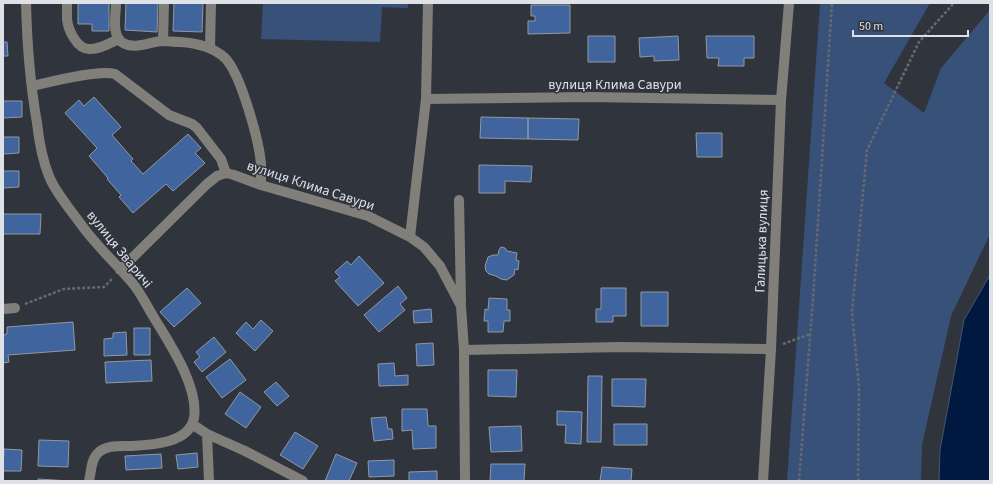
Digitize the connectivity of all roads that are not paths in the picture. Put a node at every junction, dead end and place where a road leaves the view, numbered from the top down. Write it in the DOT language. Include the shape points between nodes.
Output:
graph roads {
  1 [pos="26,3"];
  2 [pos="67,3"];
  3 [pos="116,3"];
  4 [pos="164,3"];
  5 [pos="211,3"];
  6 [pos="428,3"];
  7 [pos="788,3"];
  8 [pos="119,39"];
  9 [pos="163,41"];
  10 [pos="210,47"];
  11 [pos="32,86"];
  12 [pos="426,99"];
  13 [pos="781,100"];
  14 [pos="226,173"];
  15 [pos="261,185"];
  16 [pos="458,200"];
  17 [pos="410,237"];
  18 [pos="120,270"];
  19 [pos="461,306"];
  20 [pos="15,308"];
  21 [pos="3,309"];
  22 [pos="771,349"];
  23 [pos="464,350"];
  24 [pos="192,424"];
  25 [pos="207,434"];
  26 [pos="89,481"];
  27 [pos="209,481"];
  28 [pos="303,481"];
  29 [pos="465,481"];
  30 [pos="763,481"];
  1 -- 11 [label="street, вулиця Зваричі"];
  2 -- 8 [label="street" via="69,27 84,48 98,48"];
  3 -- 8 [label="street" via="115,26"];
  4 -- 9 [label="street"];
  5 -- 10 [label="street"];
  6 -- 12 [label="street"];
  7 -- 13 [label="street, Галицька вулиця"];
  8 -- 9 [label="street" via="134,46"];
  9 -- 10 [label="street" via="187,42"];
  10 -- 15 [label="street" via="225,59 240,84 261,163"];
  11 -- 14 [label="street" via="88,75 115,74 169,116 197,128 221,159"];
  11 -- 18 [label="street, вулиця Зваричі" via="41,151 49,177 86,232"];
  12 -- 13 [label="street, вулиця Клима Савури" via="588,96"];
  12 -- 17 [label="street"];
  13 -- 22 [label="street, Галицька вулиця"];
  14 -- 15 [label="street, вулиця Клима Савури"];
  14 -- 18 [label="street, вулиця Клима Савури" via="207,184"];
  15 -- 17 [label="street, вулиця Клима Савури" via="368,216"];
  16 -- 19 [label="street"];
  17 -- 19 [label="street, вулиця Клима Савури" via="424,246 440,266"];
  18 -- 24 [label="street, вулиця Зваричі" via="135,287 174,351 192,396"];
  19 -- 23 [label="street, вулиця Клима Савури"];
  20 -- 21 [label="street"];
  22 -- 23 [label="street" via="621,347"];
  22 -- 30 [label="street, Галицька вулиця"];
  23 -- 29 [label="street, вулиця Клима Савури"];
  24 -- 25 [label="street"];
  24 -- 26 [label="street" via="180,437 168,441 112,447 100,451 94,459"];
  25 -- 27 [label="street"];
  25 -- 28 [label="street"];
}
